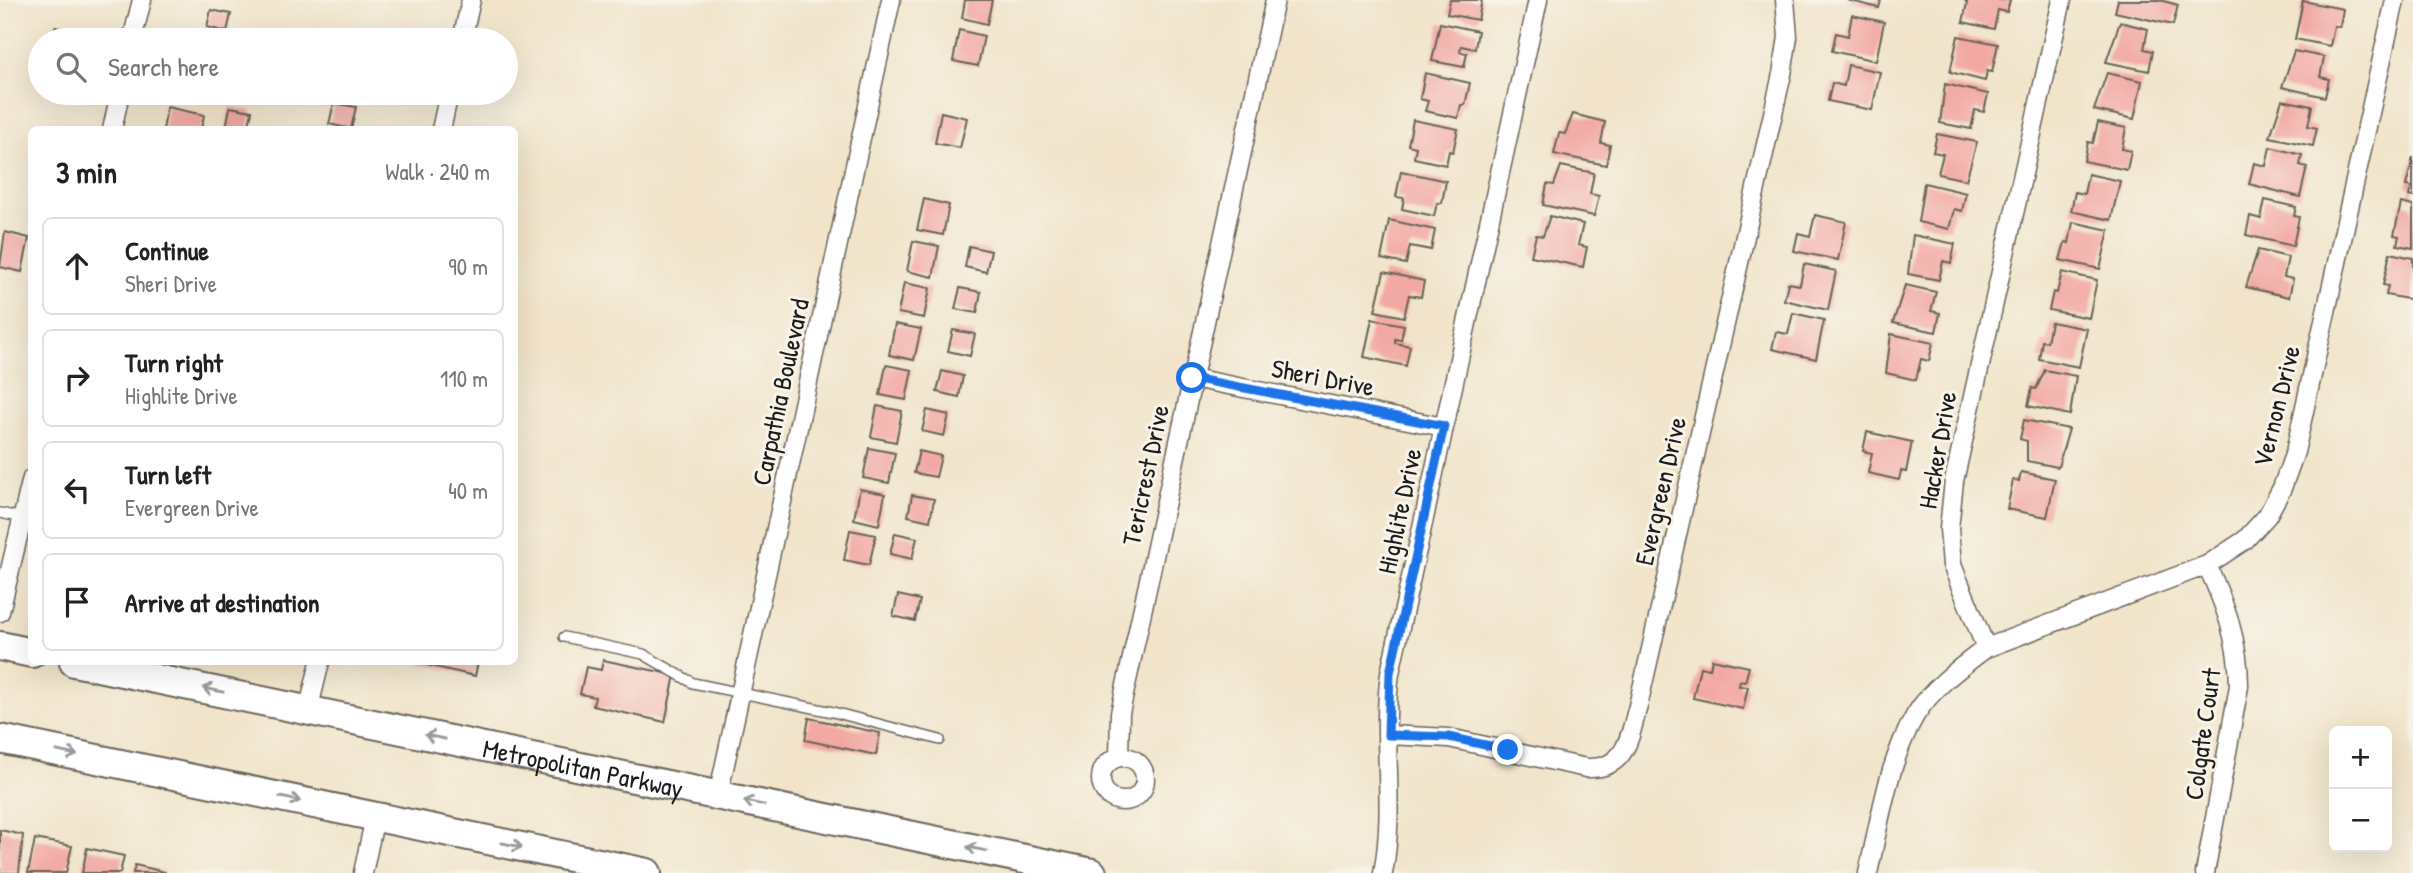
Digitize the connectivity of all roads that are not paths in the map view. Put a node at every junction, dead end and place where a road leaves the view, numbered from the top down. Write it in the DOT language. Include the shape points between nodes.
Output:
graph roads {
  1 [pos="142,0"];
  2 [pos="471,0"];
  3 [pos="891,0"];
  4 [pos="1275,0"];
  5 [pos="1538,0"];
  6 [pos="1785,0"];
  7 [pos="2062,0"];
  8 [pos="2395,0"];
  9 [pos="135,28"];
  10 [pos="465,28"];
  11 [pos="117,105"];
  12 [pos="446,105"];
  13 [pos="113,126"];
  14 [pos="442,126"];
  15 [pos="1192,378"];
  16 [pos="1444,426"];
  17 [pos="0,513"];
  18 [pos="27,519"];
  19 [pos="2207,565"];
  20 [pos="0,612"];
  21 [pos="564,637"];
  22 [pos="0,646"];
  23 [pos="1986,648"];
  24 [pos="28,652"];
  25 [pos="89,665"];
  26 [pos="319,665"];
  27 [pos="741,694"];
  28 [pos="308,710"];
  29 [pos="1388,735"];
  30 [pos="0,739"];
  31 [pos="940,740"];
  32 [pos="1119,757"];
  33 [pos="718,796"];
  34 [pos="375,817"];
  35 [pos="1085,872"];
  36 [pos="363,873"];
  37 [pos="647,873"];
  38 [pos="1383,873"];
  39 [pos="1868,873"];
  40 [pos="2205,873"];
  1 -- 9 [label="street"];
  2 -- 10 [label="street"];
  3 -- 27 [label="street, Carpathia Boulevard"];
  4 -- 15 [label="street, Tericrest Drive"];
  5 -- 16 [label="street, Highlite Drive"];
  6 -- 29 [label="street, Evergreen Drive" via="1788,37 1782,74 1638,706 1623,750 1614,764 1601,769 1449,737"];
  7 -- 23 [label="street, Hacker Drive" via="1954,481 1949,529 1952,565"];
  8 -- 19 [label="street, Vernon Drive" via="2295,452 2267,516 2245,540"];
  11 -- 13 [label="street"];
  12 -- 14 [label="street"];
  15 -- 16 [label="street, Sheri Drive"];
  15 -- 32 [label="street, Tericrest Drive" via="1120,713"];
  16 -- 29 [label="street, Highlite Drive" via="1390,673"];
  17 -- 18 [label="lane"];
  18 -- 20 [label="street"];
  19 -- 23 [label="street, Vernon Drive"];
  19 -- 40 [label="street, Colgate Court" via="2234,631 2239,686"];
  21 -- 27 [label="lane" via="643,654 693,683"];
  22 -- 24 [label="main road"];
  23 -- 39 [label="street" via="1937,689 1917,714 1900,748"];
  28 -- 25 [label="main road, Metropolitan Parkway, one-way"];
  26 -- 28 [label="street"];
  27 -- 31 [label="lane"];
  27 -- 33 [label="street, Carpathia Boulevard"];
  33 -- 28 [label="main road, Metropolitan Parkway, one-way"];
  29 -- 38 [label="street, Highlite Drive"];
  30 -- 34 [label="main road, one-way"];
  35 -- 33 [label="main road, Metropolitan Parkway, one-way"];
  34 -- 36 [label="street"];
  34 -- 37 [label="main road, one-way"];
}
